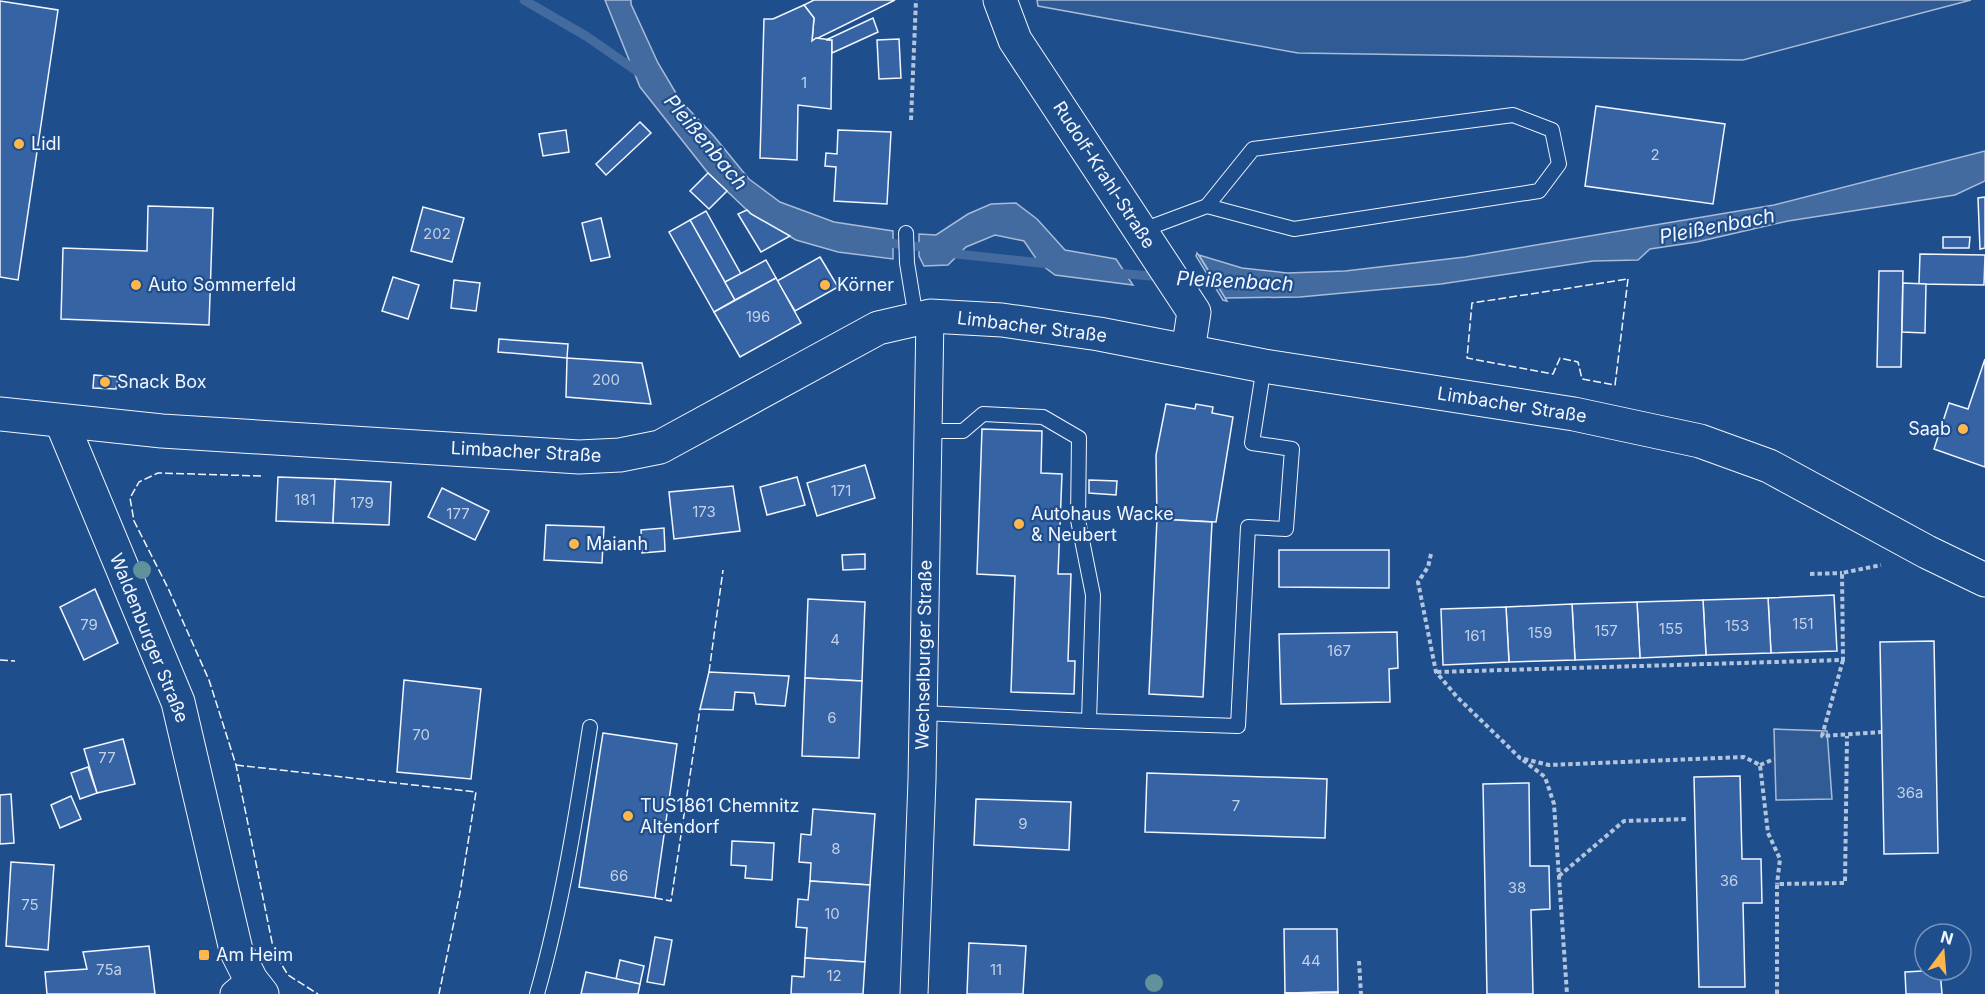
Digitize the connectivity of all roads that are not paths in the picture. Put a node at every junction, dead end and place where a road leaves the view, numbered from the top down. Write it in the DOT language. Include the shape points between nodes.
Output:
graph roads {
  1 [pos="1000,0"];
  2 [pos="1207,206"];
  3 [pos="906,232"];
  4 [pos="1144,237"];
  5 [pos="923,317"];
  6 [pos="1188,351"];
  7 [pos="1264,366"];
  8 [pos="0,414"];
  9 [pos="62,423"];
  10 [pos="928,431"];
  11 [pos="1985,580"];
  12 [pos="923,713"];
  13 [pos="1089,721"];
  14 [pos="590,727"];
  15 [pos="249,989"];
  16 [pos="537,994"];
  17 [pos="914,994"];
  1 -- 4 [label="main road, Rudolf-Krahl-Straße" via="1015,40"];
  2 -- 2 [label="lane" via="1252,149 1513,115 1552,130 1559,164 1539,191 1293,229"];
  2 -- 4 [label="lane"];
  3 -- 5 [label="lane" via="907,262"];
  4 -- 6 [label="main road, Rudolf-Krahl-Straße" via="1194,312"];
  5 -- 6 [label="main road, Limbacher Straße" via="1002,320"];
  5 -- 9 [label="main road, Limbacher Straße" via="878,328 660,447 620,455 579,457"];
  5 -- 10 [label="street, Wechselburger Straße"];
  6 -- 7 [label="main road, Limbacher Straße"];
  7 -- 11 [label="main road, Limbacher Straße" via="1574,414 1700,441 1769,466"];
  7 -- 13 [label="lane" via="1252,443 1292,449 1288,509 1286,529 1248,527 1238,726"];
  8 -- 9 [label="main road, Limbacher Straße"];
  9 -- 15 [label="main road, Waldenburger Straße" via="178,702 236,950"];
  10 -- 12 [label="street, Wechselburger Straße"];
  10 -- 13 [label="lane" via="963,431 982,414 1043,417 1079,438 1078,520 1094,595"];
  12 -- 13 [label="lane"];
  12 -- 17 [label="street, Wechselburger Straße"];
  14 -- 16 [label="lane" via="573,839 552,944"];
}
